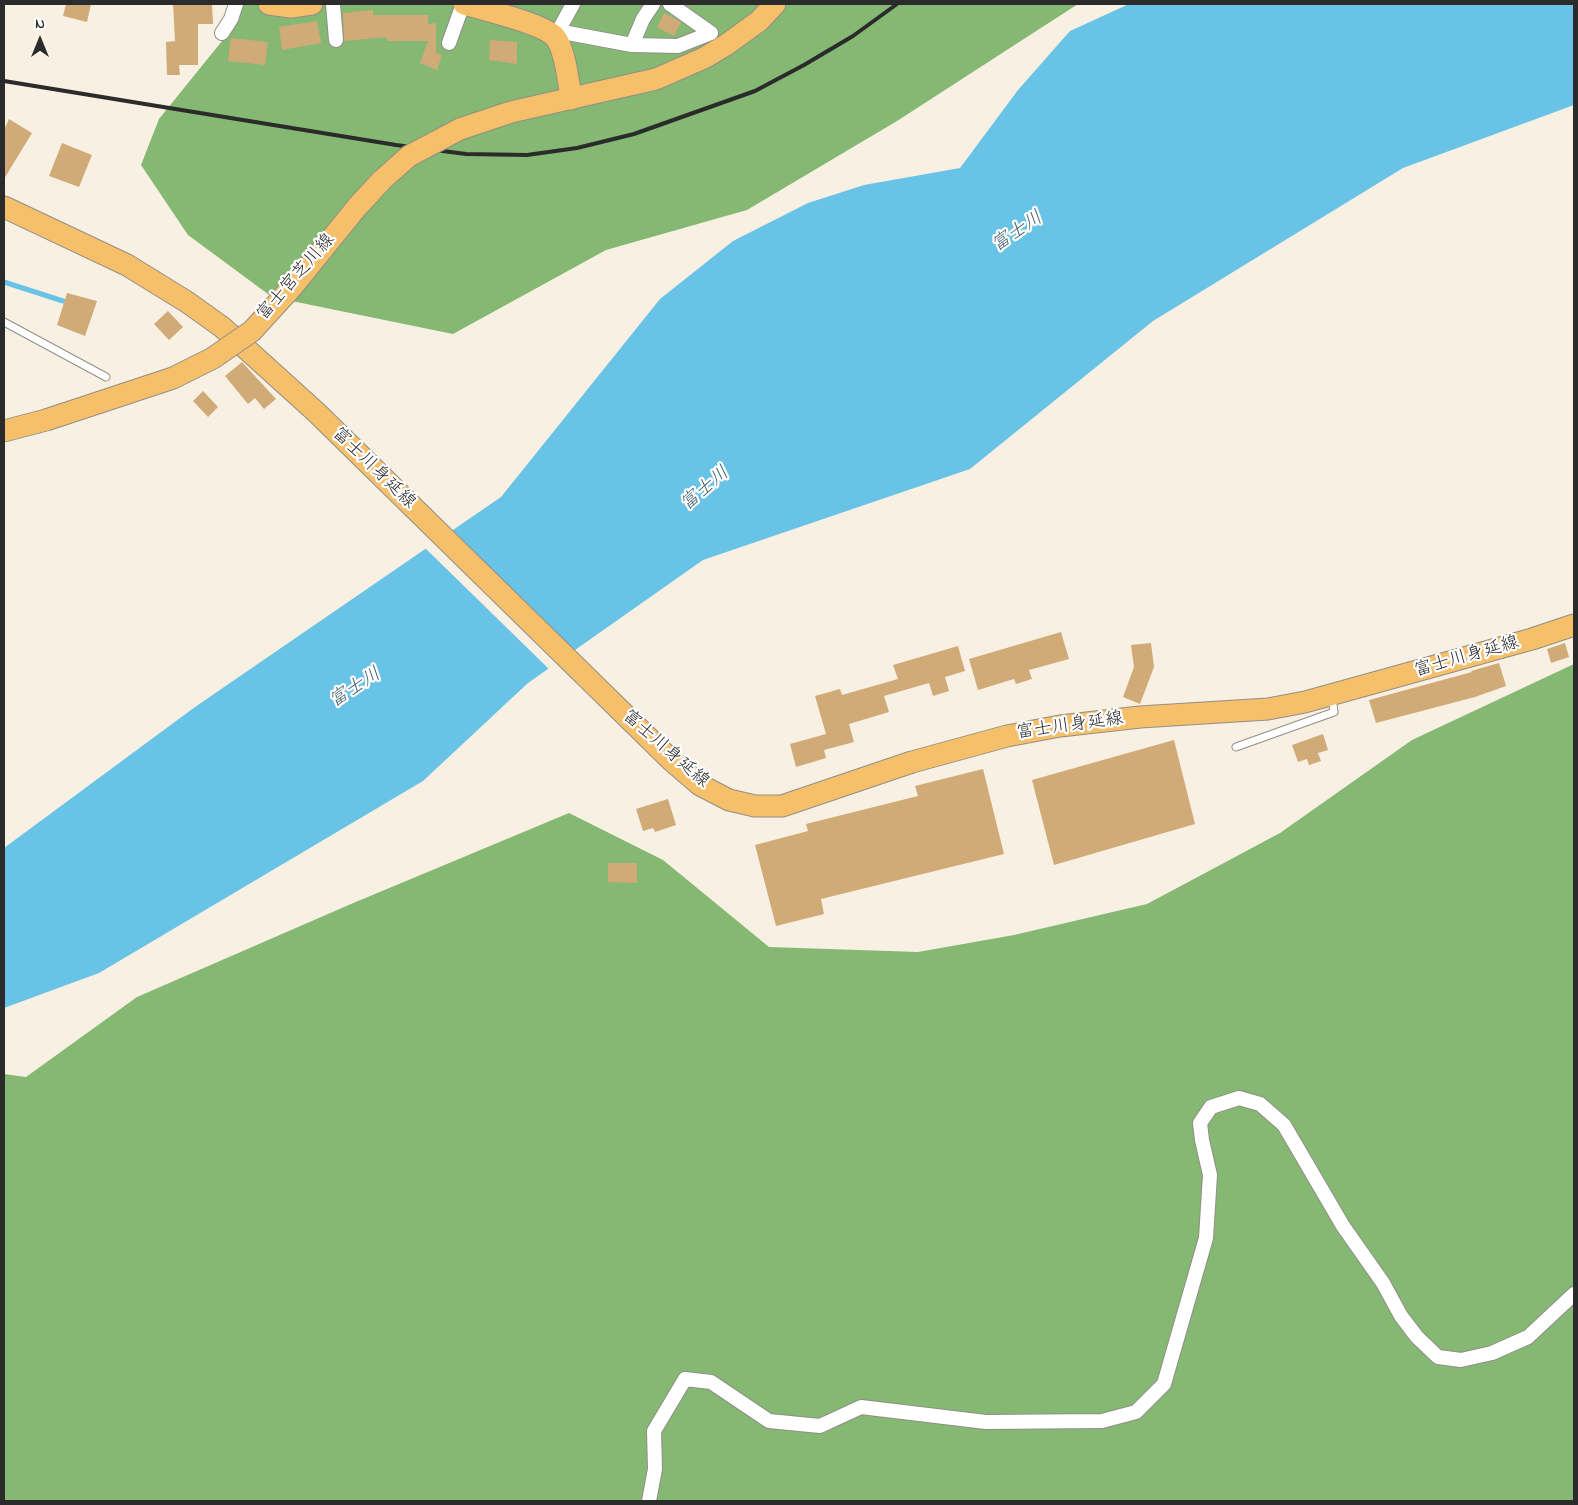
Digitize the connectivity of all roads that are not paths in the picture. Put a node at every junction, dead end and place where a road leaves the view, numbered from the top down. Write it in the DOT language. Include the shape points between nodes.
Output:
graph roads {
  1 [pos="236,4"];
  2 [pos="269,4"];
  3 [pos="312,4"];
  4 [pos="333,4"];
  5 [pos="463,4"];
  6 [pos="573,4"];
  7 [pos="653,4"];
  8 [pos="670,4"];
  9 [pos="774,4"];
  10 [pos="222,33"];
  11 [pos="555,36"];
  12 [pos="336,40"];
  13 [pos="449,43"];
  14 [pos="632,45"];
  15 [pos="571,99"];
  16 [pos="4,207"];
  17 [pos="4,322"];
  18 [pos="106,377"];
  19 [pos="4,431"];
  20 [pos="1574,625"];
  21 [pos="1331,695"];
  22 [pos="1236,747"];
  23 [pos="1574,1294"];
  24 [pos="649,1501"];
  1 -- 10 [label="street" via="232,19"];
  2 -- 3 [label="main road"];
  4 -- 12 [label="street"];
  5 -- 11 [label="main road" via="535,25"];
  5 -- 13 [label="street"];
  6 -- 11 [label="street"];
  7 -- 14 [label="street"];
  8 -- 14 [label="street" via="710,33 678,46"];
  9 -- 15 [label="main road, 富士宮芝川線" via="759,21 704,58 656,79"];
  11 -- 14 [label="street" via="568,33"];
  11 -- 15 [label="main road" via="565,59"];
  15 -- 19 [label="main road, 富士宮芝川線, bridge" via="511,112 460,129 409,156 357,207 252,331 213,358 173,378"];
  16 -- 21 [label="main road, 富士川身延線" via="127,265 222,327 316,412 671,760 700,785 729,800 755,806 782,806 912,762 1006,736 1060,726 1268,709"];
  17 -- 18 [label="lane"];
  20 -- 21 [label="main road, 富士川身延線" via="1532,640"];
  21 -- 22 [label="lane" via="1334,712"];
  23 -- 24 [label="street" via="1528,1337 1492,1353 1461,1360 1438,1357 1401,1316 1284,1125 1260,1104 1239,1098 1211,1106 1200,1123 1210,1175 1206,1238 1164,1384 1136,1412 1102,1421 986,1422 861,1408 820,1426 769,1421 711,1382 686,1379 654,1431 655,1469"];
}
